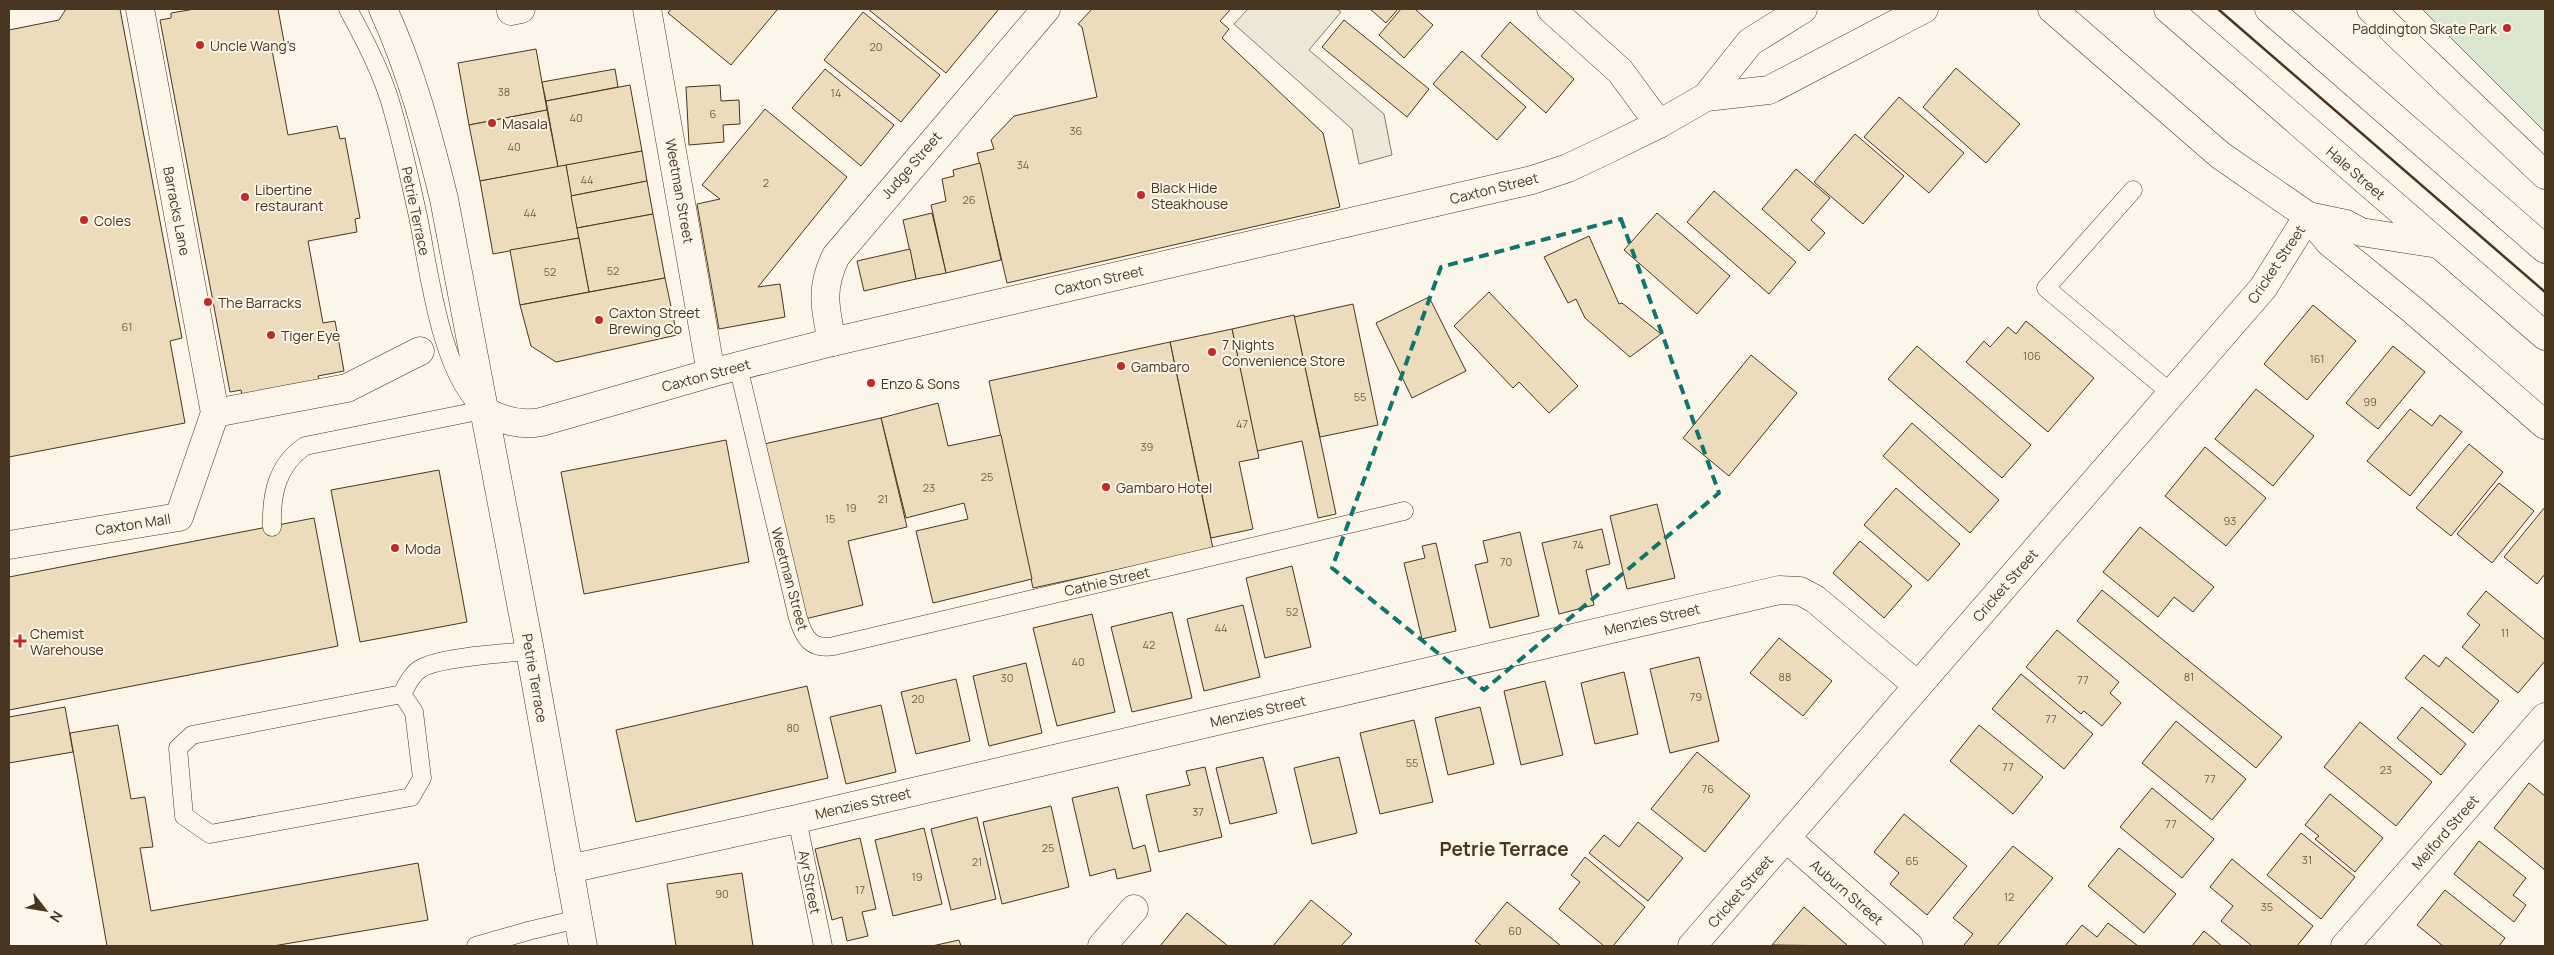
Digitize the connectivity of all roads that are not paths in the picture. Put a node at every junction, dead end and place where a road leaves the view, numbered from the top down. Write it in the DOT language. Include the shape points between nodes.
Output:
graph roads {
  1 [pos="140,9"];
  2 [pos="348,9"];
  3 [pos="383,9"];
  4 [pos="647,9"];
  5 [pos="1046,9"];
  6 [pos="1551,9"];
  7 [pos="1803,9"];
  8 [pos="1924,9"];
  9 [pos="2052,9"];
  10 [pos="2168,9"];
  11 [pos="2269,9"];
  12 [pos="2370,9"];
  13 [pos="1706,97"];
  14 [pos="1659,124"];
  15 [pos="2545,175"];
  16 [pos="2133,190"];
  17 [pos="2308,216"];
  18 [pos="2438,244"];
  19 [pos="2545,249"];
  20 [pos="2545,336"];
  21 [pos="832,342"];
  22 [pos="420,351"];
  23 [pos="738,366"];
  24 [pos="711,373"];
  25 [pos="2172,394"];
  26 [pos="483,410"];
  27 [pos="215,413"];
  28 [pos="2545,426"];
  29 [pos="1404,511"];
  30 [pos="272,527"];
  31 [pos="9,545"];
  32 [pos="810,643"];
  33 [pos="530,651"];
  34 [pos="1917,685"];
  35 [pos="402,694"];
  36 [pos="2545,717"];
  37 [pos="797,818"];
  38 [pos="1786,838"];
  39 [pos="569,869"];
  40 [pos="1134,909"];
  41 [pos="578,920"];
  42 [pos="476,946"];
  43 [pos="583,946"];
  44 [pos="823,946"];
  45 [pos="1102,946"];
  46 [pos="1692,946"];
  47 [pos="1909,946"];
  48 [pos="2345,946"];
  1 -- 27 [label="main road, Barracks Lane"];
  2 -- 26 [label="lane, Petrie Terrace" via="388,97 418,216 436,311 454,366 468,395"];
  3 -- 26 [label="main road, Petrie Terrace" via="399,44 429,136 446,209"];
  4 -- 24 [label="main road, Weetman Street"];
  5 -- 21 [label="main road, Judge Street" via="836,256 824,290"];
  6 -- 14 [label="main road" via="1620,70"];
  7 -- 13 [label="main road, Caxton Street" via="1750,42"];
  8 -- 13 [label="main road, Caxton Street" via="1769,90"];
  9 -- 17 [label="main road" via="2220,155 2263,188"];
  10 -- 18 [label="main road, Hale Street"];
  11 -- 19 [label="main road"];
  12 -- 15 [label="main road"];
  13 -- 14 [label="main road, Caxton Street"];
  14 -- 21 [label="main road, Caxton Street" via="1568,168 1498,189"];
  16 -- 25 [label="lane" via="2046,288"];
  17 -- 18 [label="main road" via="2346,224 2361,232"];
  17 -- 25 [label="main road, Cricket Street" via="2263,288"];
  17 -- 28 [label="main road" via="2329,242 2414,311"];
  18 -- 20 [label="main road, Hale Street"];
  21 -- 23 [label="main road, Caxton Street"];
  22 -- 27 [label="main road" via="347,388"];
  23 -- 24 [label="main road, Caxton Street"];
  23 -- 32 [label="lane, Weetman Street" via="798,618"];
  24 -- 26 [label="main road, Caxton Street" via="534,423 496,418"];
  25 -- 34 [label="main road, Cricket Street"];
  26 -- 30 [label="lane" via="305,446 287,463 278,478 273,493"];
  26 -- 33 [label="main road, Petrie Terrace"];
  27 -- 31 [label="main road, Caxton Mall" via="179,517"];
  29 -- 32 [label="lane, Cathie Street" via="834,646"];
  33 -- 35 [label="lane" via="478,656 427,666 413,676"];
  33 -- 39 [label="main road, Petrie Terrace"];
  34 -- 37 [label="main road, Menzies Street" via="1815,598 1800,591 1780,590"];
  34 -- 38 [label="main road, Cricket Street"];
  35 -- 35 [label="lane" via="192,735 178,748 184,816 210,834 411,797 422,778 414,712"];
  36 -- 48 [label="main road, Melford Street"];
  37 -- 39 [label="main road, Menzies Street"];
  37 -- 44 [label="lane, Ayr Street"];
  38 -- 46 [label="main road, Cricket Street"];
  38 -- 47 [label="main road, Auburn Street"];
  39 -- 41 [label="main road, Petrie Terrace"];
  40 -- 45 [label="main road"];
  41 -- 42 [label="lane"];
  41 -- 43 [label="main road, Petrie Terrace"];
}
